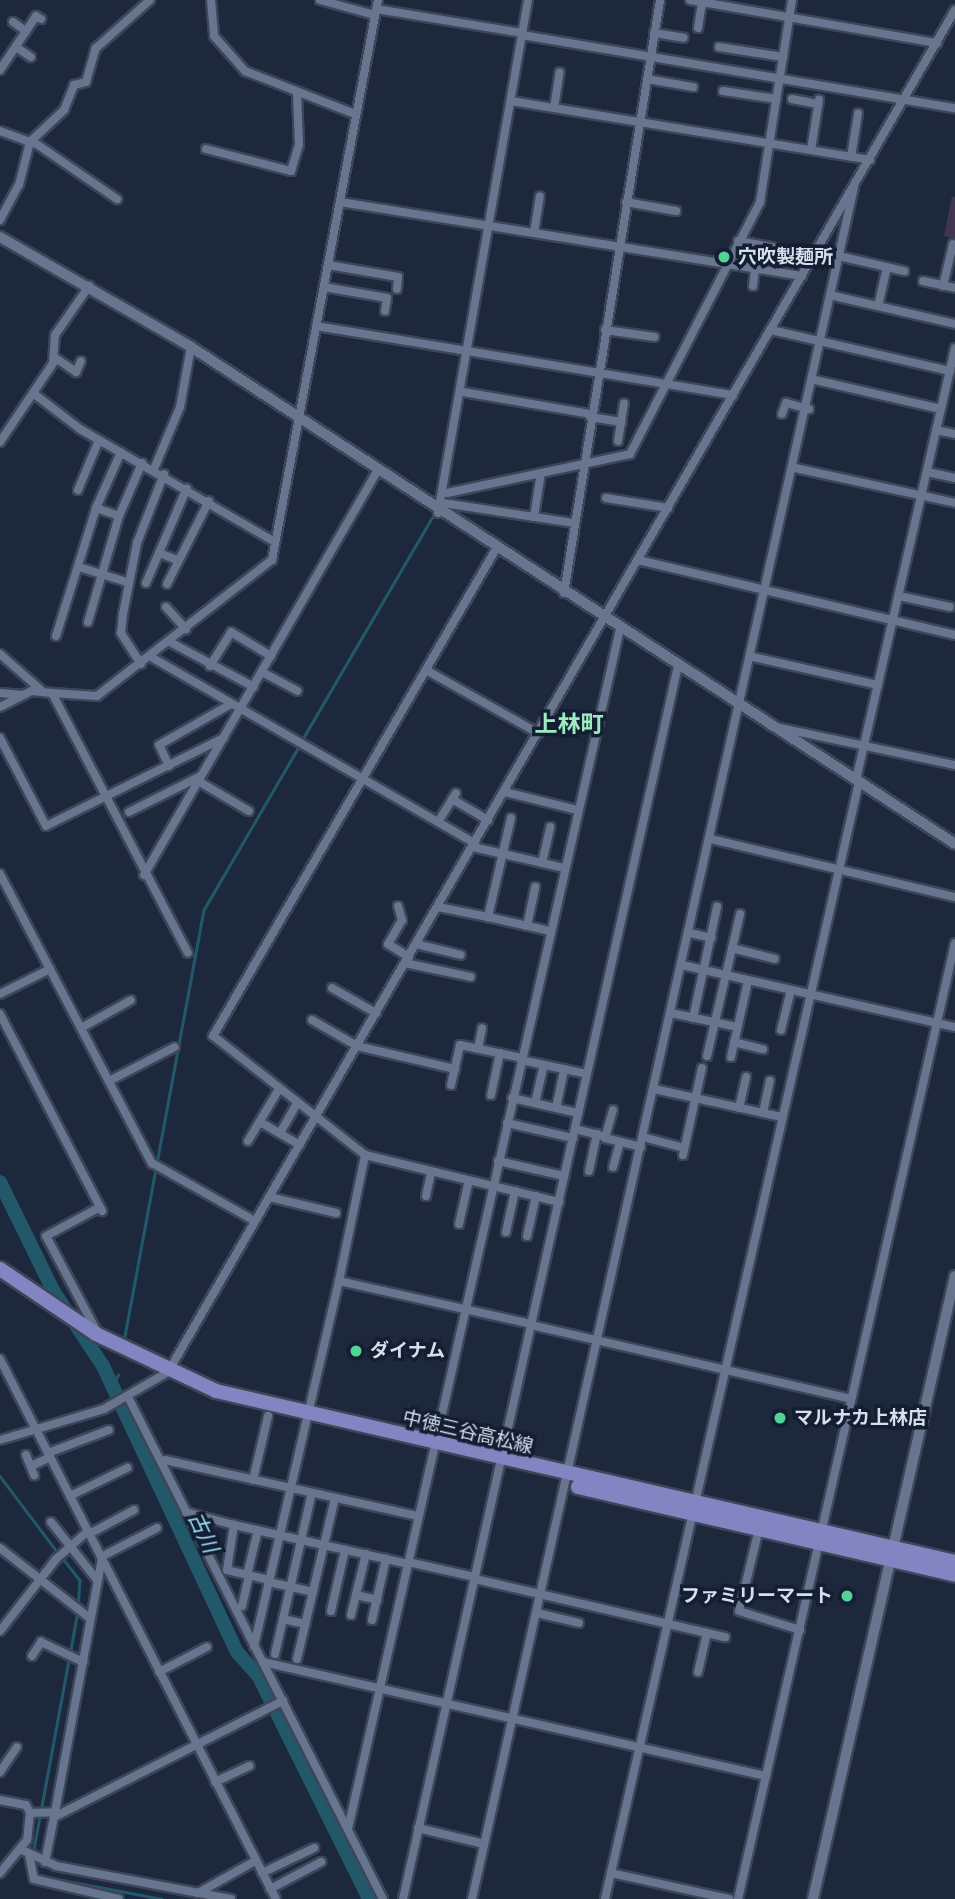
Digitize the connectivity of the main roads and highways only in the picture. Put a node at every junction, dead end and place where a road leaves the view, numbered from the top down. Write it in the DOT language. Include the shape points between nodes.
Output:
graph roads {
  1 [pos="0,1269"];
  2 [pos="0,1280"];
  3 [pos="100,1339"];
  4 [pos="164,1375"];
  5 [pos="307,1420"];
  6 [pos="694,1509"];
  7 [pos="821,1537"];
  8 [pos="890,1553"];
  9 [pos="955,1562"];
  10 [pos="955,1575"];
  1 -- 3 [label="main road, 中徳三谷高松線"];
  2 -- 3 [label="main road, 中徳三谷高松線" via="60,1322"];
  3 -- 4 [label="main road, 中徳三谷高松線"];
  4 -- 5 [label="main road, 中徳三谷高松線"];
  4 -- 5 [label="main road, 中徳三谷高松線" via="268,1416"];
  5 -- 6 [label="main road, 中徳三谷高松線"];
  6 -- 7 [label="main road, 中徳三谷高松線"];
  6 -- 7 [label="main road, 中徳三谷高松線" via="759,1528"];
  7 -- 8 [label="main road, 中徳三谷高松線"];
  8 -- 9 [label="main road, 中徳三谷高松線"];
  8 -- 10 [label="main road, 中徳三谷高松線"];
}
